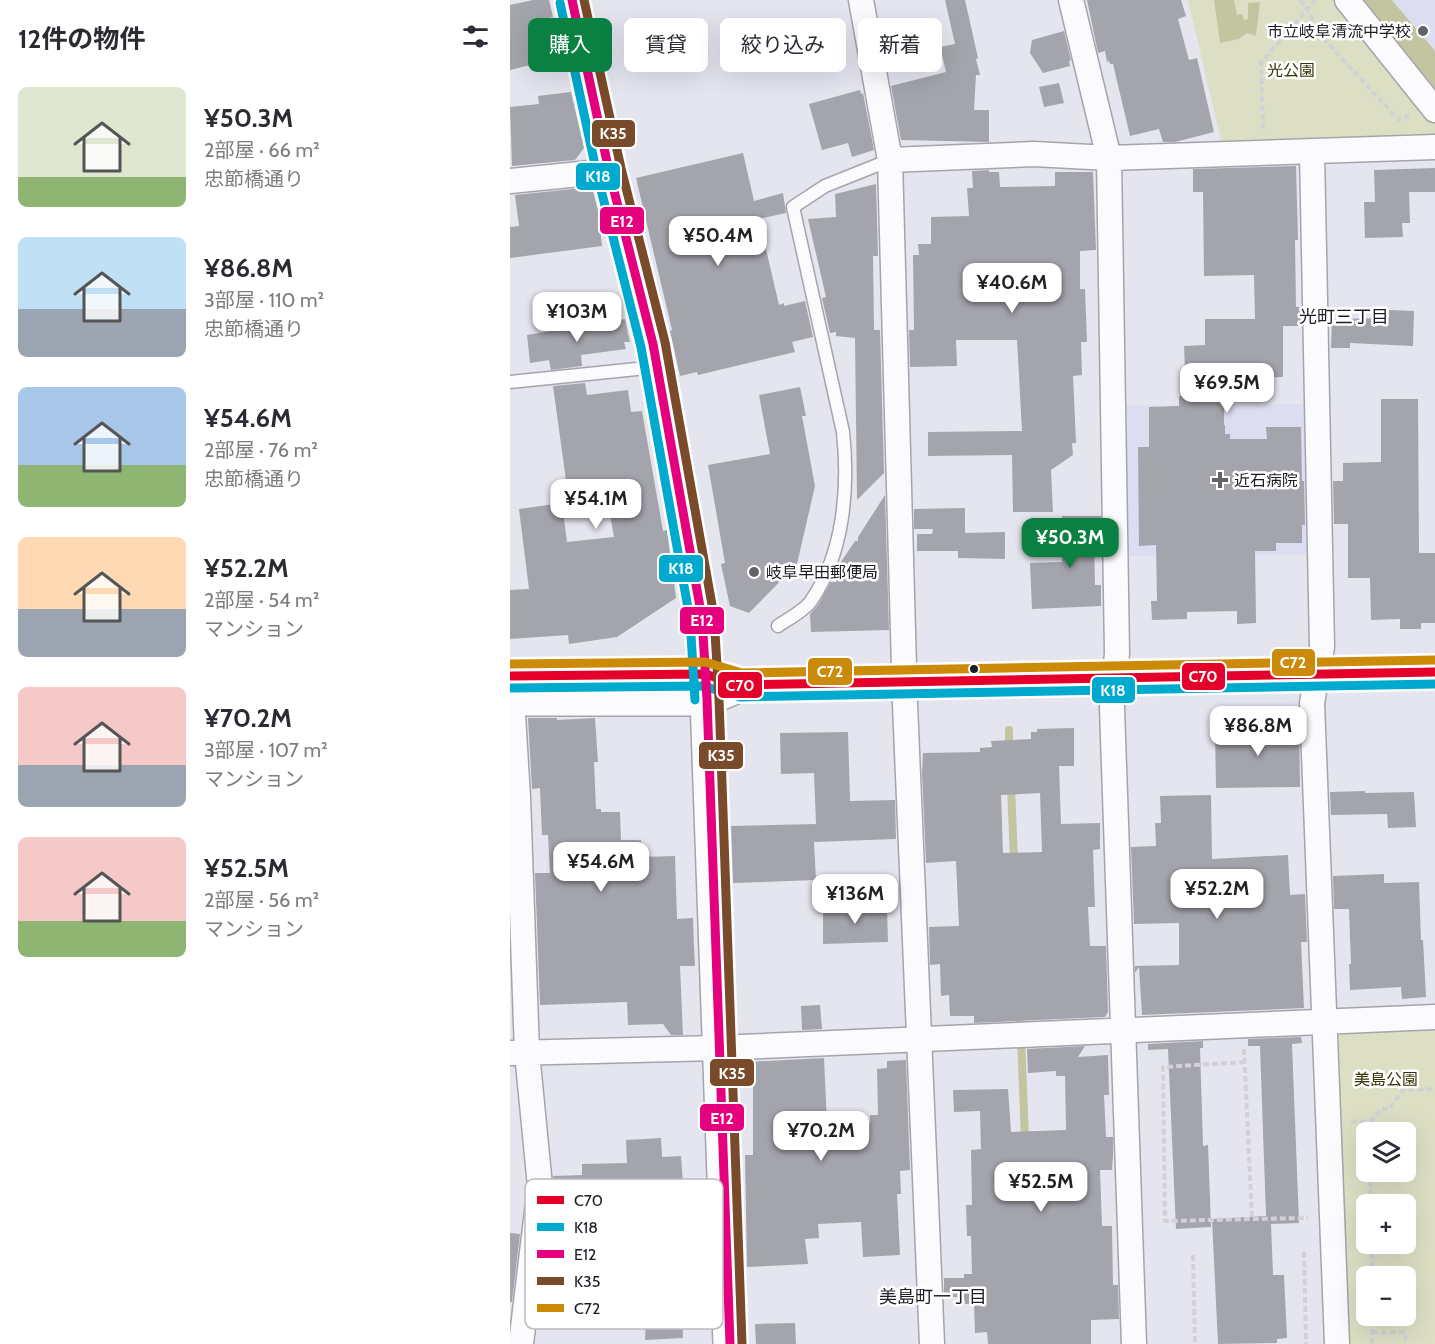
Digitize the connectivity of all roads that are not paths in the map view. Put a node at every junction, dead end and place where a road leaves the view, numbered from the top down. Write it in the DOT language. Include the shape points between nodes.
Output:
graph roads {
  1 [pos="572,0"];
  2 [pos="861,0"];
  3 [pos="1071,0"];
  4 [pos="1347,0"];
  5 [pos="1433,107"];
  6 [pos="1435,147"];
  7 [pos="1312,152"];
  8 [pos="1108,158"];
  9 [pos="890,160"];
  10 [pos="609,171"];
  11 [pos="510,182"];
  12 [pos="657,367"];
  13 [pos="510,382"];
  14 [pos="778,626"];
  15 [pos="1435,672"];
  16 [pos="1316,674"];
  17 [pos="1114,678"];
  18 [pos="905,682"];
  19 [pos="706,686"];
  20 [pos="511,691"];
  21 [pos="514,797"];
  22 [pos="1435,1017"];
  23 [pos="1324,1021"];
  24 [pos="1123,1029"];
  25 [pos="920,1039"];
  26 [pos="718,1048"];
  27 [pos="519,1053"];
  28 [pos="539,1179"];
  29 [pos="525,1311"];
  30 [pos="521,1344"];
  31 [pos="730,1344"];
  32 [pos="932,1344"];
  33 [pos="1134,1344"];
  34 [pos="1337,1344"];
  1 -- 10 [label="street"];
  2 -- 9 [label="street"];
  3 -- 8 [label="street"];
  4 -- 5 [label="street"];
  6 -- 7 [label="street"];
  7 -- 8 [label="street"];
  7 -- 16 [label="street" via="1322,647"];
  8 -- 9 [label="street" via="1034,154"];
  8 -- 17 [label="street" via="1117,653"];
  9 -- 14 [label="lane" via="825,186 793,207 847,465 845,507 823,579 810,603"];
  9 -- 18 [label="street"];
  10 -- 11 [label="street"];
  10 -- 12 [label="street"];
  12 -- 13 [label="lane"];
  12 -- 19 [label="street" via="702,618"];
  15 -- 16 [label="street"];
  16 -- 17 [label="street"];
  16 -- 23 [label="street" via="1312,703"];
  17 -- 18 [label="street"];
  17 -- 24 [label="street"];
  18 -- 19 [label="street"];
  18 -- 25 [label="street"];
  19 -- 20 [label="street"];
  19 -- 26 [label="street"];
  20 -- 21 [label="street"];
  21 -- 27 [label="street"];
  22 -- 23 [label="street"];
  23 -- 24 [label="street"];
  23 -- 34 [label="street"];
  24 -- 25 [label="street"];
  24 -- 33 [label="street"];
  25 -- 26 [label="street"];
  25 -- 32 [label="street"];
  26 -- 27 [label="street"];
  26 -- 31 [label="street"];
  27 -- 28 [label="street"];
  29 -- 30 [label="street"];
}
